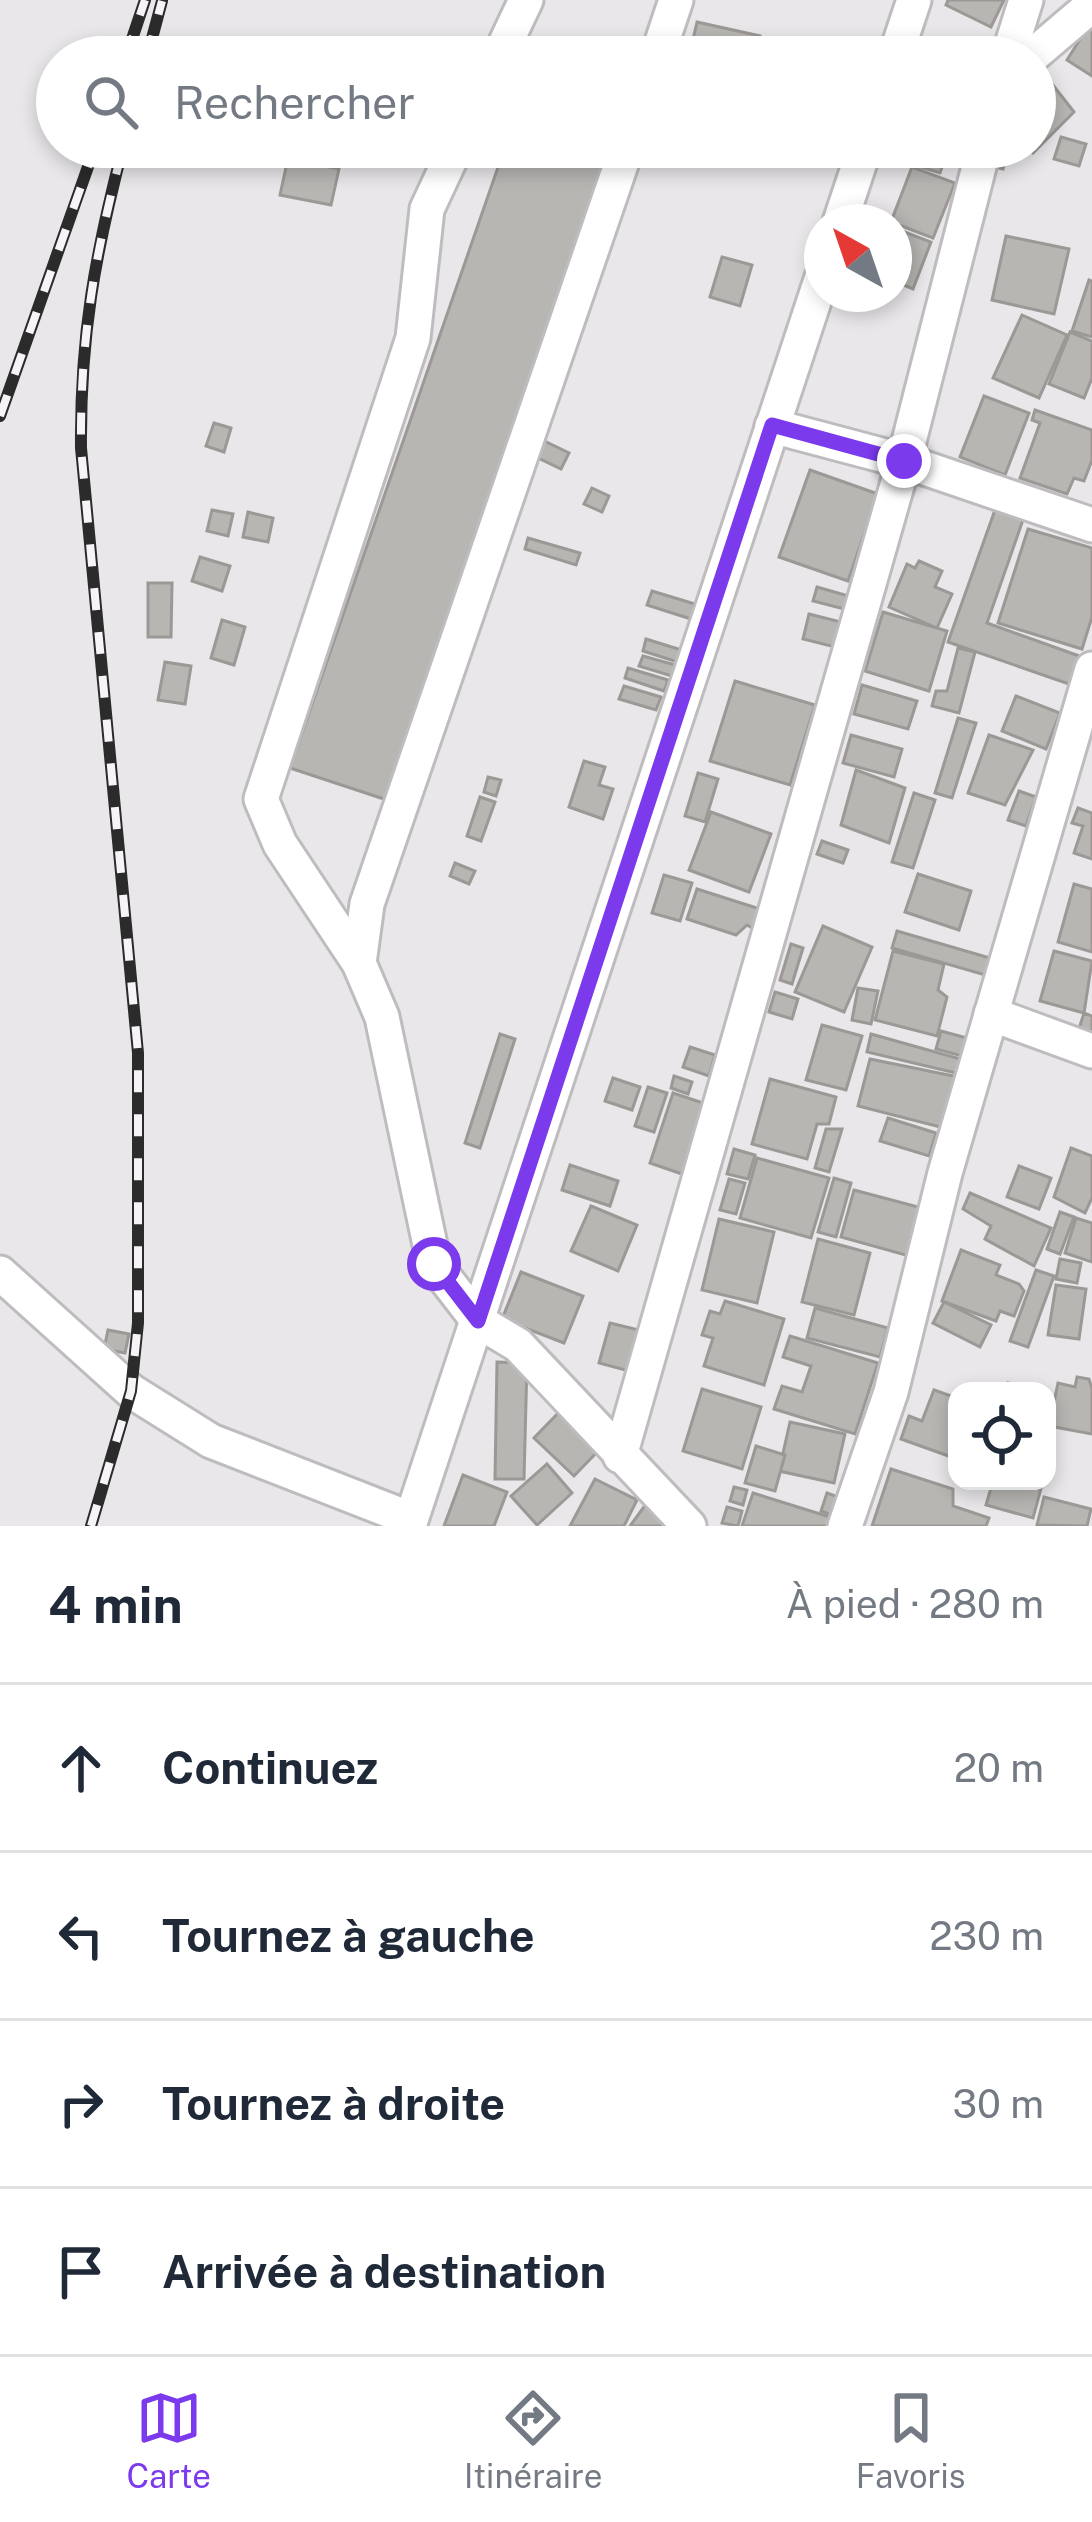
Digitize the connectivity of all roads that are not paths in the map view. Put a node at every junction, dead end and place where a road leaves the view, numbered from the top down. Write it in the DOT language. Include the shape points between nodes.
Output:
graph roads {
  1 [pos="526,0"];
  2 [pos="676,0"];
  3 [pos="914,0"];
  4 [pos="1026,0"];
  5 [pos="1092,5"];
  6 [pos="509,36"];
  7 [pos="664,36"];
  8 [pos="902,36"];
  9 [pos="1015,36"];
  10 [pos="1055,36"];
  11 [pos="446,168"];
  12 [pos="620,168"];
  13 [pos="858,168"];
  14 [pos="979,168"];
  15 [pos="846,204"];
  16 [pos="810,312"];
  17 [pos="772,425"];
  18 [pos="904,461"];
  19 [pos="1092,525"];
  20 [pos="1092,669"];
  21 [pos="359,963"];
  22 [pos="991,1014"];
  23 [pos="1092,1051"];
  24 [pos="0,1273"];
  25 [pos="478,1321"];
  26 [pos="620,1456"];
  27 [pos="410,1522"];
  28 [pos="688,1526"];
  29 [pos="845,1526"];
  1 -- 6 [label="street"];
  2 -- 7 [label="street"];
  3 -- 8 [label="street"];
  4 -- 9 [label="street"];
  5 -- 10 [label="street"];
  11 -- 21 [label="street" via="427,209 413,338 261,799 280,844"];
  12 -- 21 [label="street" via="367,904"];
  13 -- 15 [label="street"];
  14 -- 18 [label="street"];
  16 -- 17 [label="street"];
  17 -- 18 [label="street"];
  17 -- 25 [label="street"];
  18 -- 19 [label="street"];
  18 -- 26 [label="street"];
  20 -- 22 [label="street"];
  21 -- 25 [label="street" via="382,1017 434,1264"];
  22 -- 23 [label="street"];
  22 -- 29 [label="street" via="891,1392"];
  24 -- 27 [label="street" via="131,1391 212,1441"];
  25 -- 26 [label="street" via="518,1345"];
  25 -- 27 [label="street"];
  26 -- 28 [label="street"];
}
